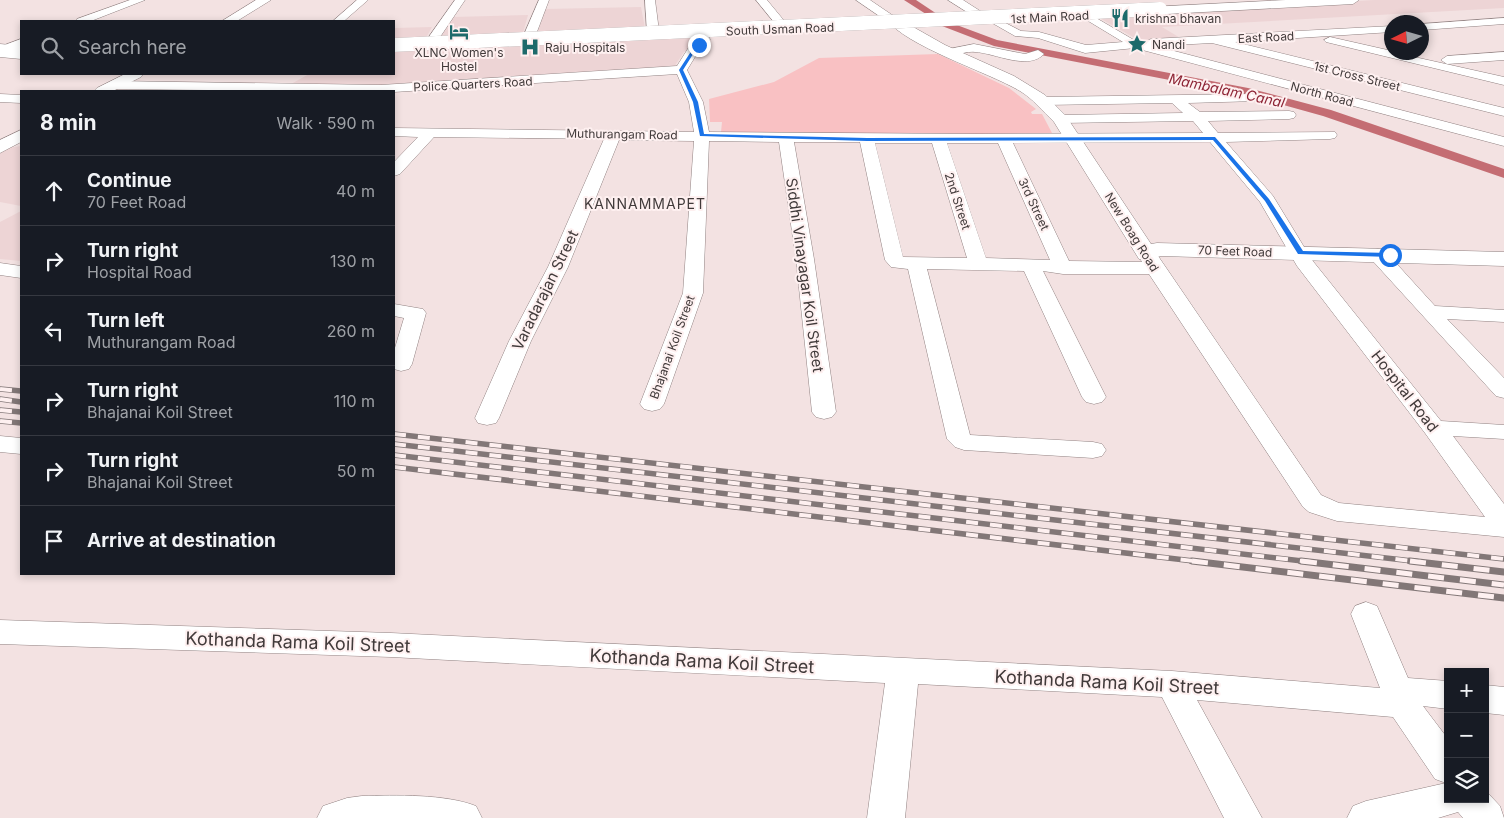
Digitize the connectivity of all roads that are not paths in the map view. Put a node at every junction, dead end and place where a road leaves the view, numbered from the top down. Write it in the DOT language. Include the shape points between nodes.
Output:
graph roads {
  1 [pos="140,0"];
  2 [pos="265,0"];
  3 [pos="363,0"];
  4 [pos="460,0"];
  5 [pos="544,0"];
  6 [pos="650,0"];
  7 [pos="761,0"];
  8 [pos="862,0"];
  9 [pos="954,0"];
  10 [pos="1296,0"];
  11 [pos="1354,0"];
  12 [pos="1269,1"];
  13 [pos="1310,2"];
  14 [pos="1082,13"];
  15 [pos="987,18"];
  16 [pos="84,20"];
  17 [pos="230,20"];
  18 [pos="339,20"];
  19 [pos="1504,21"];
  20 [pos="894,22"];
  21 [pos="782,25"];
  22 [pos="1429,26"];
  23 [pos="1384,30"];
  24 [pos="653,31"];
  25 [pos="702,32"];
  26 [pos="1307,35"];
  27 [pos="529,37"];
  28 [pos="1210,39"];
  29 [pos="432,41"];
  30 [pos="20,43"];
  31 [pos="1137,44"];
  32 [pos="395,45"];
  33 [pos="395,45"];
  34 [pos="395,45"];
  35 [pos="1,51"];
  36 [pos="948,53"];
  37 [pos="20,54"];
  38 [pos="1038,54"];
  39 [pos="1504,56"];
  40 [pos="1421,61"];
  41 [pos="681,70"];
  42 [pos="134,75"];
  43 [pos="1504,81"];
  44 [pos="108,88"];
  45 [pos="0,98"];
  46 [pos="1252,98"];
  47 [pos="20,99"];
  48 [pos="1175,99"];
  49 [pos="1043,101"];
  50 [pos="1504,112"];
  51 [pos="1289,116"];
  52 [pos="1197,117"];
  53 [pos="1060,119"];
  54 [pos="395,132"];
  55 [pos="430,133"];
  56 [pos="614,134"];
  57 [pos="702,135"];
  58 [pos="1330,135"];
  59 [pos="20,136"];
  60 [pos="786,138"];
  61 [pos="1215,138"];
  62 [pos="867,139"];
  63 [pos="938,139"];
  64 [pos="1004,139"];
  65 [pos="1073,139"];
  66 [pos="1504,142"];
  67 [pos="0,148"];
  68 [pos="395,170"];
  69 [pos="1302,258"];
  70 [pos="1383,259"];
  71 [pos="1504,260"];
  72 [pos="1151,261"];
  73 [pos="916,263"];
  74 [pos="978,263"];
  75 [pos="1031,266"];
  76 [pos="1504,267"];
  77 [pos="1063,268"];
  78 [pos="0,269"];
  79 [pos="20,272"];
  80 [pos="395,310"];
  81 [pos="1429,312"];
  82 [pos="1504,316"];
  83 [pos="401,364"];
  84 [pos="1494,368"];
  85 [pos="1504,391"];
  86 [pos="1094,397"];
  87 [pos="652,404"];
  88 [pos="824,412"];
  89 [pos="487,418"];
  90 [pos="1434,428"];
  91 [pos="1504,432"];
  92 [pos="0,444"];
  93 [pos="20,446"];
  94 [pos="1093,450"];
  95 [pos="1504,523"];
  96 [pos="1504,528"];
  97 [pos="1366,614"];
  98 [pos="0,632"];
  99 [pos="903,671"];
  100 [pos="1172,684"];
  101 [pos="1444,695"];
  102 [pos="1400,697"];
  103 [pos="1489,699"];
  104 [pos="1504,701"];
  105 [pos="1444,762"];
  106 [pos="1444,800"];
  107 [pos="1474,803"];
  108 [pos="336,818"];
  109 [pos="463,818"];
  110 [pos="886,818"];
  111 [pos="1243,818"];
  112 [pos="1366,818"];
  113 [pos="1487,818"];
  1 -- 16 [label="street"];
  2 -- 17 [label="main road"];
  3 -- 18 [label="street"];
  4 -- 29 [label="street"];
  5 -- 27 [label="street"];
  6 -- 24 [label="street"];
  7 -- 21 [label="street"];
  8 -- 20 [label="main road, New Boag Road"];
  9 -- 15 [label="main road"];
  10 -- 12 [label="main road"];
  10 -- 13 [label="main road"];
  11 -- 13 [label="main road, 1st Main Road"];
  12 -- 14 [label="main road"];
  12 -- 33 [label="main road, bridge" via="982,18"];
  13 -- 14 [label="main road, 1st Main Road"];
  14 -- 15 [label="main road"];
  14 -- 31 [label="street, North Road"];
  15 -- 20 [label="main road"];
  15 -- 31 [label="street, East Road" via="1019,34 1039,35 1085,49"];
  19 -- 22 [label="street"];
  20 -- 21 [label="main road, South Usman Road"];
  20 -- 25 [label="main road, South Usman Road"];
  20 -- 36 [label="main road, New Boag Road"];
  21 -- 24 [label="main road, South Usman Road"];
  23 -- 26 [label="street, East Road"];
  24 -- 27 [label="main road, South Usman Road"];
  25 -- 34 [label="main road, South Usman Road"];
  25 -- 41 [label="street" via="704,40 693,50"];
  26 -- 28 [label="street, East Road"];
  26 -- 40 [label="street"];
  27 -- 29 [label="main road, South Usman Road"];
  28 -- 31 [label="street, East Road"];
  28 -- 50 [label="street, 1st Cross Street"];
  29 -- 32 [label="main road, South Usman Road"];
  30 -- 35 [label="street"];
  31 -- 66 [label="street, North Road"];
  35 -- 37 [label="main road"];
  36 -- 38 [label="street" via="974,48 1026,58"];
  36 -- 49 [label="main road, New Boag Road" via="1026,88"];
  39 -- 40 [label="street"];
  40 -- 43 [label="street"];
  41 -- 44 [label="street, Police Quarters Road" via="381,89"];
  41 -- 57 [label="street, Bhajanai Koil Street" via="696,102"];
  42 -- 44 [label="main road"];
  45 -- 47 [label="street"];
  46 -- 48 [label="street"];
  48 -- 49 [label="street"];
  48 -- 52 [label="street, Hospital Road"];
  49 -- 53 [label="main road, New Boag Road"];
  51 -- 52 [label="street"];
  52 -- 53 [label="street"];
  52 -- 61 [label="street, Hospital Road"];
  53 -- 65 [label="main road, New Boag Road"];
  54 -- 55 [label="street, Muthurangam Road"];
  55 -- 56 [label="street, Muthurangam Road"];
  55 -- 68 [label="street"];
  56 -- 57 [label="street, Muthurangam Road"];
  56 -- 89 [label="street, Varadarajan Street" via="558,267 520,341"];
  57 -- 60 [label="street, Muthurangam Road"];
  57 -- 87 [label="street, Bhajanai Koil Street" via="693,293"];
  58 -- 61 [label="street, Muthurangam Road"];
  59 -- 67 [label="main road"];
  60 -- 62 [label="street, Muthurangam Road"];
  60 -- 88 [label="street, Siddhi Vinayagar Koil Street"];
  61 -- 65 [label="street, Muthurangam Road"];
  61 -- 69 [label="street, Hospital Road" via="1267,200"];
  62 -- 63 [label="street, Muthurangam Road"];
  62 -- 73 [label="street" via="894,260"];
  63 -- 64 [label="street, Muthurangam Road"];
  63 -- 74 [label="street, 2nd Street"];
  64 -- 65 [label="street, Muthurangam Road"];
  64 -- 77 [label="street, 3rd Street"];
  65 -- 72 [label="main road, New Boag Road"];
  69 -- 70 [label="main road"];
  69 -- 72 [label="main road" via="1166,258"];
  69 -- 90 [label="street, Hospital Road"];
  70 -- 71 [label="main road"];
  70 -- 76 [label="main road"];
  70 -- 81 [label="street"];
  72 -- 77 [label="street"];
  72 -- 96 [label="street, New Boag Road" via="1306,494 1319,506 1346,514"];
  73 -- 74 [label="street"];
  73 -- 94 [label="street" via="959,439 964,442"];
  74 -- 75 [label="street"];
  75 -- 77 [label="street"];
  75 -- 86 [label="street"];
  78 -- 79 [label="street"];
  80 -- 83 [label="street" via="416,312"];
  81 -- 82 [label="street"];
  81 -- 84 [label="street"];
  84 -- 85 [label="street"];
  90 -- 91 [label="street"];
  90 -- 95 [label="street, Hospital Road"];
  92 -- 93 [label="street"];
  97 -- 102 [label="street"];
  98 -- 99 [label="street, Kothanda Rama Koil Street" via="400,645"];
  99 -- 100 [label="street, Kothanda Rama Koil Street"];
  99 -- 110 [label="street"];
  100 -- 102 [label="street, Kothanda Rama Koil Street"];
  100 -- 111 [label="street"];
  101 -- 102 [label="street, Kothanda Rama Koil Street"];
  102 -- 105 [label="street"];
  103 -- 104 [label="street"];
  106 -- 112 [label="street"];
  107 -- 113 [label="street"];
  108 -- 109 [label="street" via="342,815 411,814"];
}
